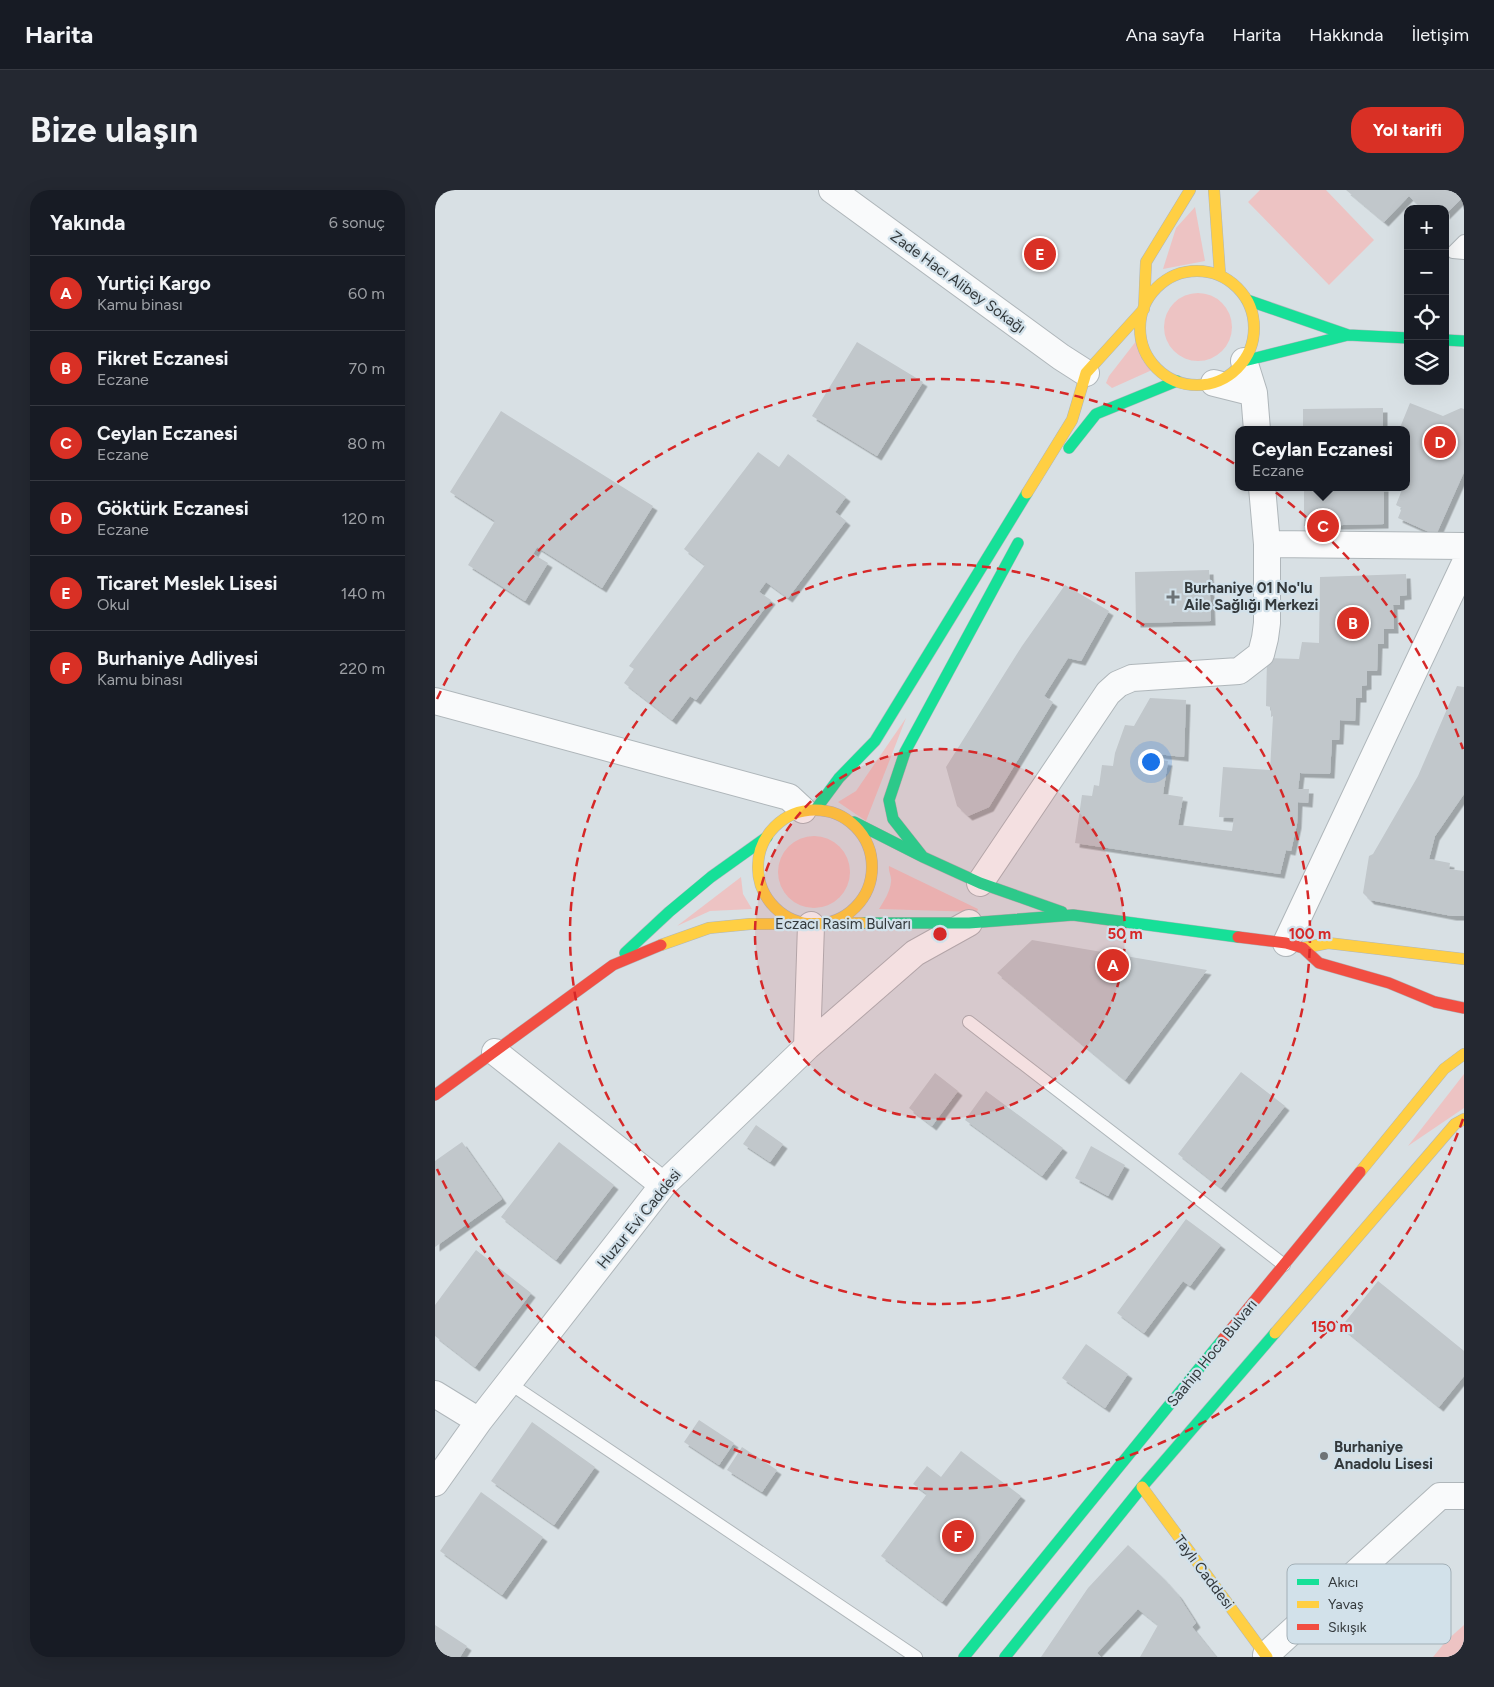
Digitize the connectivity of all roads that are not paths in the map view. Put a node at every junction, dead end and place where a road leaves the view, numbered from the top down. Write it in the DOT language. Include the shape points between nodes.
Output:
graph roads {
  1 [pos="832,190"];
  2 [pos="1190,190"];
  3 [pos="1214,190"];
  4 [pos="1464,242"];
  5 [pos="1464,253"];
  6 [pos="1220,275"];
  7 [pos="1247,300"];
  8 [pos="1144,309"];
  9 [pos="1348,335"];
  10 [pos="1404,338"];
  11 [pos="1449,340"];
  12 [pos="1464,341"];
  13 [pos="1244,360"];
  14 [pos="1086,373"];
  15 [pos="1177,381"];
  16 [pos="1214,382"];
  17 [pos="1254,393"];
  18 [pos="1257,426"];
  19 [pos="1066,454"];
  20 [pos="1262,491"];
  21 [pos="1023,533"];
  22 [pos="1267,544"];
  23 [pos="1464,546"];
  24 [pos="1464,566"];
  25 [pos="435,701"];
  26 [pos="809,810"];
  27 [pos="848,819"];
  28 [pos="767,837"];
  29 [pos="923,857"];
  30 [pos="980,883"];
  31 [pos="1073,916"];
  32 [pos="969,923"];
  33 [pos="811,924"];
  34 [pos="1295,946"];
  35 [pos="1464,959"];
  36 [pos="613,965"];
  37 [pos="1464,1008"];
  38 [pos="969,1022"];
  39 [pos="807,1047"];
  40 [pos="495,1052"];
  41 [pos="1464,1054"];
  42 [pos="435,1095"];
  43 [pos="1464,1119"];
  44 [pos="663,1185"];
  45 [pos="1284,1264"];
  46 [pos="509,1383"];
  47 [pos="435,1394"];
  48 [pos="479,1421"];
  49 [pos="435,1483"];
  50 [pos="1142,1487"];
  51 [pos="1464,1496"];
  52 [pos="1366,1564"];
  53 [pos="1287,1637"];
  54 [pos="1267,1656"];
  55 [pos="916,1657"];
  56 [pos="964,1657"];
  57 [pos="1005,1657"];
  1 -- 14 [label="street, Zade Hacı Alibey Sokağı"];
  2 -- 8 [label="main road" via="1146,262"];
  3 -- 6 [label="main road"];
  4 -- 5 [label="lane" via="1453,252"];
  6 -- 7 [label="main road" via="1231,281"];
  6 -- 8 [label="main road" via="1189,271 1175,276 1161,284"];
  7 -- 9 [label="main road"];
  7 -- 13 [label="main road" via="1253,315 1254,331"];
  8 -- 14 [label="main road"];
  8 -- 15 [label="main road" via="1140,326 1150,360"];
  9 -- 10 [label="main road"];
  9 -- 13 [label="main road"];
  11 -- 12 [label="main road"];
  13 -- 16 [label="main road" via="1231,374"];
  13 -- 17 [label="street"];
  14 -- 26 [label="main road" via="1072,420 875,741"];
  15 -- 16 [label="main road" via="1195,385"];
  15 -- 19 [label="main road" via="1096,414"];
  16 -- 17 [label="street"];
  17 -- 18 [label="street"];
  20 -- 22 [label="street"];
  21 -- 29 [label="main road" via="905,752 889,800 893,819"];
  22 -- 23 [label="street"];
  22 -- 30 [label="street" via="1267,623 1261,654 1239,671 1132,678 1118,684 1108,693"];
  24 -- 34 [label="street"];
  25 -- 26 [label="street" via="789,797"];
  26 -- 27 [label="main road" via="833,812"];
  26 -- 28 [label="main road" via="785,818 772,828"];
  27 -- 29 [label="main road"];
  27 -- 33 [label="main road" via="861,832 870,849 873,868 869,886 847,915 829,923"];
  28 -- 33 [label="main road" via="758,862 759,880 766,897 778,911 793,920"];
  28 -- 36 [label="main road" via="676,906"];
  29 -- 30 [label="main road"];
  30 -- 31 [label="main road"];
  31 -- 32 [label="main road, Eczacı Rasim Bulvarı"];
  31 -- 34 [label="main road, Eczacı Rasim Bulvarı"];
  32 -- 33 [label="main road, Eczacı Rasim Bulvarı"];
  32 -- 39 [label="street, Huzur Evi Caddesi" via="915,954"];
  33 -- 36 [label="main road, Eczacı Rasim Bulvarı" via="709,928"];
  33 -- 39 [label="street"];
  34 -- 35 [label="main road" via="1328,943"];
  34 -- 37 [label="main road" via="1319,963 1389,983 1435,1002"];
  36 -- 40 [label="main road, Eczacı Rasim Bulvarı"];
  38 -- 45 [label="lane"];
  39 -- 44 [label="street, Huzur Evi Caddesi"];
  40 -- 42 [label="main road, Eczacı Rasim Bulvarı"];
  40 -- 44 [label="street"];
  41 -- 45 [label="main road, Saahip Hoca Bulvarı" via="1444,1068"];
  43 -- 50 [label="main road" via="1455,1124"];
  44 -- 46 [label="street, Huzur Evi Caddesi"];
  45 -- 56 [label="main road, Saahip Hoca Bulvarı"];
  46 -- 48 [label="street, Huzur Evi Caddesi"];
  46 -- 55 [label="lane"];
  47 -- 48 [label="street"];
  48 -- 49 [label="street, Huzur Evi Caddesi"];
  50 -- 54 [label="main road, Taylı Caddesi"];
  50 -- 57 [label="main road"];
  51 -- 52 [label="street" via="1439,1496"];
  53 -- 54 [label="street"];
}
